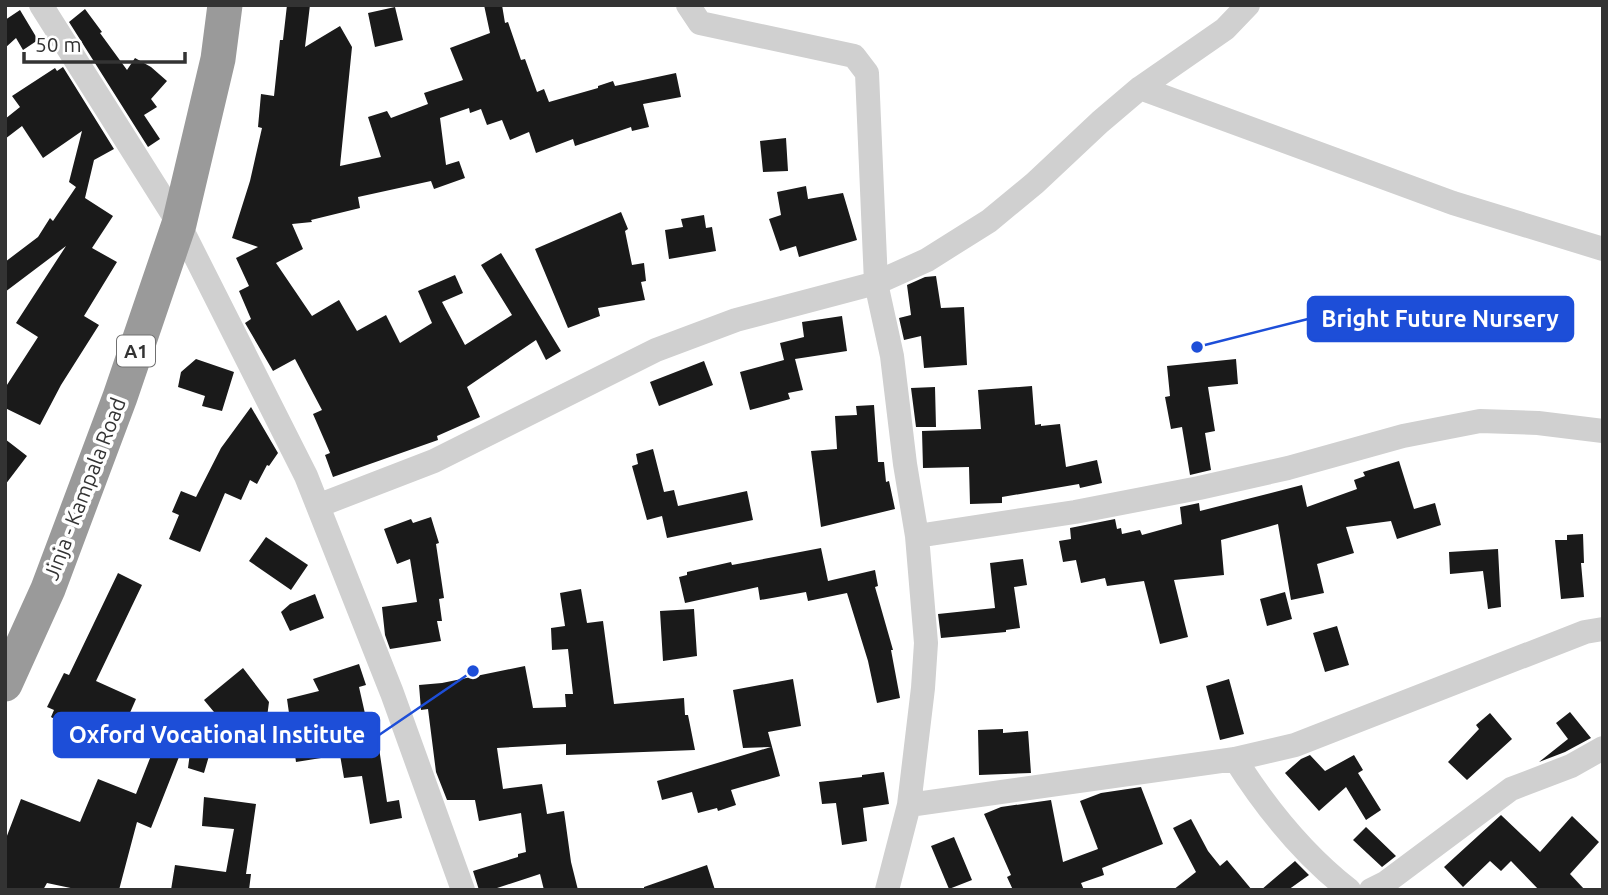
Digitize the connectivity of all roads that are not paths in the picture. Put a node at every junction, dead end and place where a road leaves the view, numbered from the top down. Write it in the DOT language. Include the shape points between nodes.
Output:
graph roads {
  1 [pos="41,5"];
  2 [pos="225,5"];
  3 [pos="688,5"];
  4 [pos="1248,5"];
  5 [pos="1140,89"];
  6 [pos="178,224"];
  7 [pos="1603,249"];
  8 [pos="876,283"];
  9 [pos="1603,431"];
  10 [pos="320,505"];
  11 [pos="917,536"];
  12 [pos="1603,629"];
  13 [pos="5,684"];
  14 [pos="1603,748"];
  15 [pos="1235,759"];
  16 [pos="909,805"];
  17 [pos="463,890"];
  18 [pos="887,890"];
  19 [pos="1349,890"];
  20 [pos="1371,890"];
  1 -- 6 [label="street"];
  2 -- 6 [label="highway, Jinja - Kampala Road / A1" via="218,59"];
  3 -- 8 [label="street" via="700,23 854,56 867,73"];
  4 -- 5 [label="street" via="1225,29"];
  5 -- 7 [label="street" via="1453,203"];
  5 -- 8 [label="street" via="989,221 927,260"];
  6 -- 10 [label="street"];
  6 -- 13 [label="highway, Jinja - Kampala Road / A1" via="120,397"];
  8 -- 10 [label="street" via="736,320 656,351 434,461"];
  8 -- 11 [label="street" via="892,356"];
  9 -- 11 [label="street" via="1480,421 1199,488"];
  10 -- 17 [label="street"];
  11 -- 16 [label="street" via="926,643"];
  12 -- 15 [label="street" via="1585,632 1296,745"];
  14 -- 20 [label="street" via="1511,789"];
  15 -- 16 [label="street"];
  15 -- 19 [label="street" via="1304,850"];
  16 -- 18 [label="street"];
}
